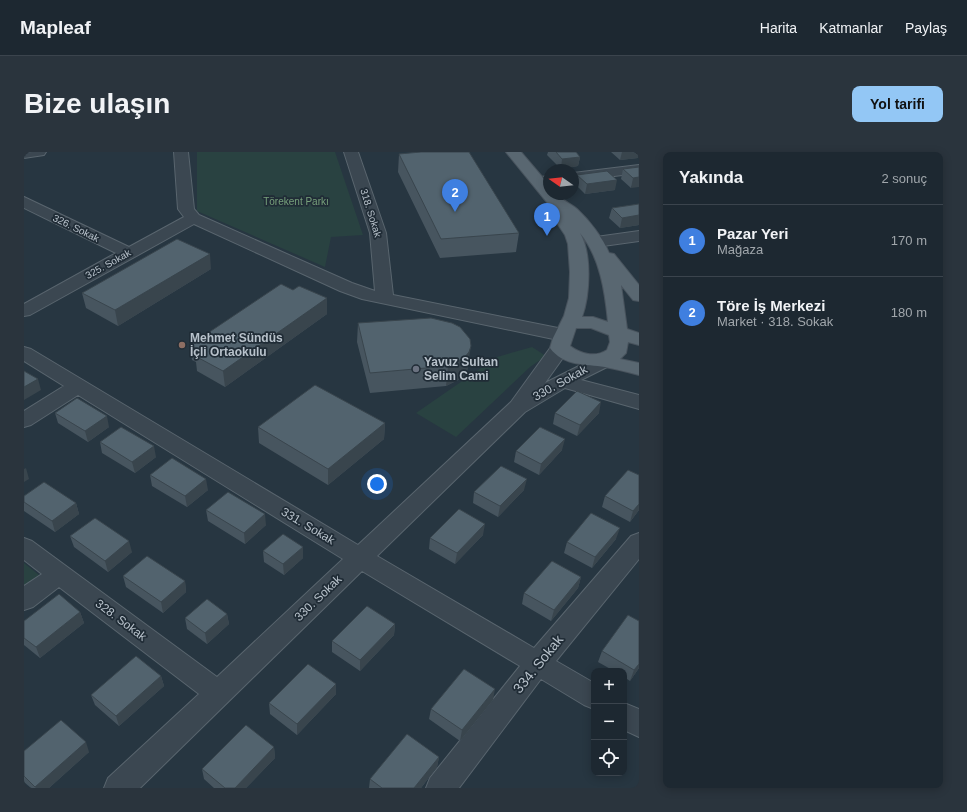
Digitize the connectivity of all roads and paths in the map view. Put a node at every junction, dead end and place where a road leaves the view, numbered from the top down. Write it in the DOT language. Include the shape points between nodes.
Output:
graph roads {
  1 [pos="39,152"];
  2 [pos="181,152"];
  3 [pos="351,152"];
  4 [pos="513,152"];
  5 [pos="24,154"];
  6 [pos="639,169"];
  7 [pos="579,176"];
  8 [pos="543,181"];
  9 [pos="555,200"];
  10 [pos="24,202"];
  11 [pos="558,205"];
  12 [pos="193,218"];
  13 [pos="639,236"];
  14 [pos="596,242"];
  15 [pos="129,253"];
  16 [pos="639,296"];
  17 [pos="385,299"];
  18 [pos="24,310"];
  19 [pos="618,333"];
  20 [pos="564,335"];
  21 [pos="639,339"];
  22 [pos="24,353"];
  23 [pos="604,361"];
  24 [pos="639,369"];
  25 [pos="563,381"];
  26 [pos="77,387"];
  27 [pos="639,402"];
  28 [pos="518,407"];
  29 [pos="24,420"];
  30 [pos="639,542"];
  31 [pos="24,547"];
  32 [pos="360,558"];
  33 [pos="59,574"];
  34 [pos="24,600"];
  35 [pos="538,663"];
  36 [pos="218,693"];
  37 [pos="591,695"];
  38 [pos="627,717"];
  39 [pos="639,724"];
  40 [pos="119,788"];
  41 [pos="441,788"];
  1 -- 5 [label="street"];
  2 -- 12 [label="street" via="186,209"];
  3 -- 17 [label="street, 318. Sokak" via="378,233"];
  4 -- 8 [label="main road"];
  6 -- 7 [label="street"];
  9 -- 11 [label="main road"];
  10 -- 15 [label="street, 326. Sokak"];
  11 -- 14 [label="main road" via="571,212"];
  11 -- 20 [label="main road" via="558,214 574,236 578,259 578,300"];
  12 -- 15 [label="street, 325. Sokak"];
  12 -- 17 [label="street" via="346,287"];
  13 -- 14 [label="street"];
  14 -- 16 [label="main road"];
  14 -- 19 [label="main road" via="614,293"];
  15 -- 18 [label="street, 325. Sokak"];
  17 -- 20 [label="street"];
  19 -- 20 [label="main road" via="604,325 593,323"];
  19 -- 21 [label="main road"];
  19 -- 23 [label="main road" via="616,353"];
  20 -- 23 [label="main road" via="572,356 582,360"];
  20 -- 28 [label="street, 330. Sokak"];
  22 -- 26 [label="street, 331. Sokak"];
  23 -- 24 [label="main road"];
  23 -- 25 [label="street, 330. Sokak"];
  25 -- 27 [label="street"];
  25 -- 28 [label="street, 330. Sokak"];
  26 -- 29 [label="street"];
  26 -- 32 [label="street, 331. Sokak"];
  28 -- 32 [label="street, 330. Sokak"];
  30 -- 35 [label="street, 334. Sokak"];
  31 -- 33 [label="street, 328. Sokak"];
  32 -- 35 [label="street, 331. Sokak"];
  32 -- 36 [label="street, 330. Sokak"];
  33 -- 34 [label="street"];
  33 -- 36 [label="street, 328. Sokak"];
  35 -- 37 [label="street, 331. Sokak"];
  35 -- 41 [label="street, 334. Sokak"];
  36 -- 40 [label="street, 330. Sokak"];
  38 -- 39 [label="street"];
}
